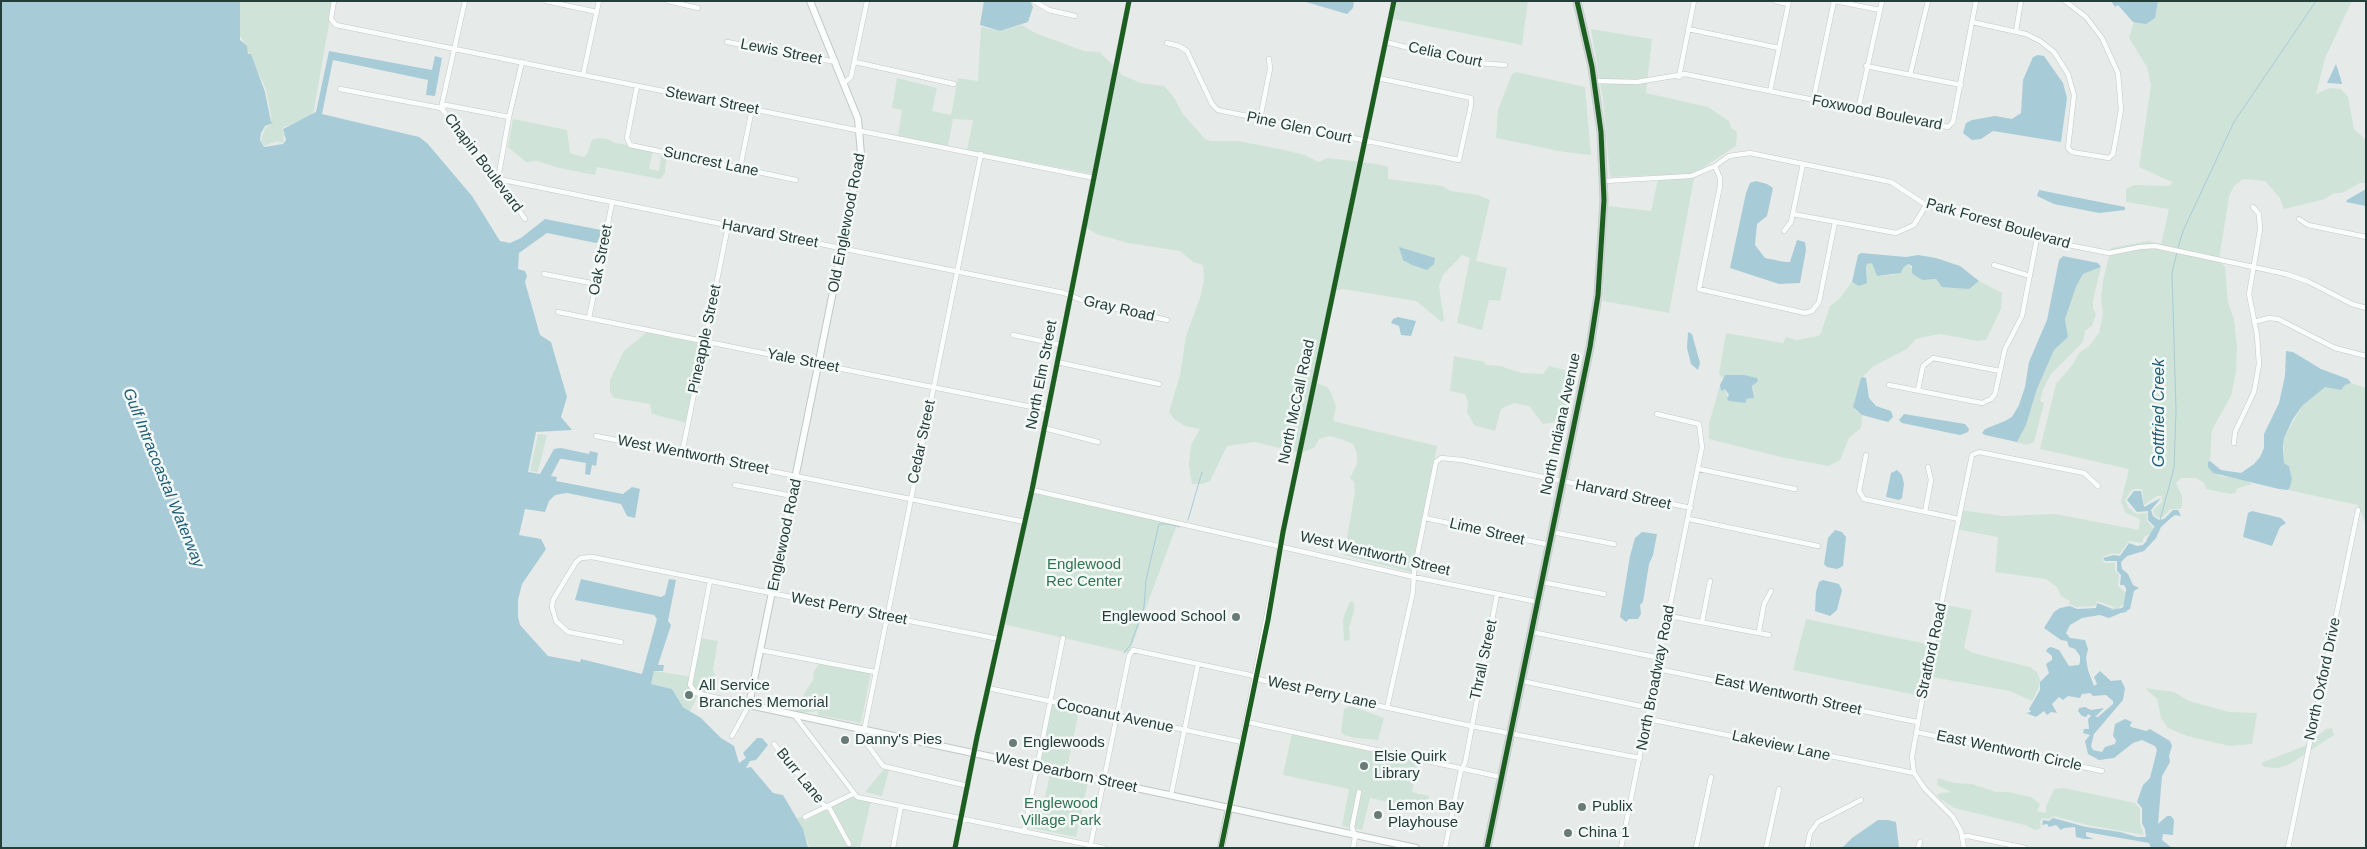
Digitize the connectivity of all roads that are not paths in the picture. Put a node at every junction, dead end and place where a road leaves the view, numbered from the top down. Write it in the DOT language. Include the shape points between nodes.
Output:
graph roads {
  1 [pos="334,1"];
  2 [pos="465,1"];
  3 [pos="546,1"];
  4 [pos="599,1"];
  5 [pos="668,1"];
  6 [pos="810,1"];
  7 [pos="867,1"];
  8 [pos="1034,1"];
  9 [pos="1129,1"];
  10 [pos="1394,1"];
  11 [pos="1577,1"];
  12 [pos="1694,1"];
  13 [pos="1775,1"];
  14 [pos="1835,1"];
  15 [pos="1882,1"];
  16 [pos="1928,1"];
  17 [pos="1976,1"];
  18 [pos="2021,1"];
  19 [pos="2065,1"];
  20 [pos="1788,3"];
  21 [pos="698,8"];
  22 [pos="1880,10"];
  23 [pos="597,12"];
  24 [pos="1074,16"];
  25 [pos="1972,22"];
  26 [pos="1688,29"];
  27 [pos="2016,30"];
  28 [pos="727,42"];
  29 [pos="1386,42"];
  30 [pos="1167,43"];
  31 [pos="455,48"];
  32 [pos="1779,48"];
  33 [pos="1269,59"];
  34 [pos="522,62"];
  35 [pos="836,62"];
  36 [pos="854,62"];
  37 [pos="1505,65"];
  38 [pos="1866,66"];
  39 [pos="583,75"];
  40 [pos="1910,75"];
  41 [pos="1679,77"];
  42 [pos="1378,78"];
  43 [pos="1595,81"];
  44 [pos="845,82"];
  45 [pos="954,84"];
  46 [pos="1961,85"];
  47 [pos="637,86"];
  48 [pos="340,89"];
  49 [pos="1770,91"];
  50 [pos="1814,101"];
  51 [pos="441,108"];
  52 [pos="752,109"];
  53 [pos="1858,110"];
  54 [pos="509,118"];
  55 [pos="1260,119"];
  56 [pos="861,130"];
  57 [pos="1364,142"];
  58 [pos="981,154"];
  59 [pos="1804,164"];
  60 [pos="1714,166"];
  61 [pos="740,168"];
  62 [pos="1094,178"];
  63 [pos="498,180"];
  64 [pos="796,180"];
  65 [pos="1604,182"];
  66 [pos="612,203"];
  67 [pos="1926,205"];
  68 [pos="2252,207"];
  69 [pos="1793,214"];
  70 [pos="525,219"];
  71 [pos="2299,219"];
  72 [pos="1836,222"];
  73 [pos="728,226"];
  74 [pos="1784,231"];
  75 [pos="2366,237"];
  76 [pos="2037,238"];
  77 [pos="843,249"];
  78 [pos="1994,265"];
  79 [pos="2253,267"];
  80 [pos="957,272"];
  81 [pos="544,274"];
  82 [pos="2030,276"];
  83 [pos="596,284"];
  84 [pos="1070,297"];
  85 [pos="2366,308"];
  86 [pos="558,312"];
  87 [pos="590,318"];
  88 [pos="1167,320"];
  89 [pos="2254,322"];
  90 [pos="1013,335"];
  91 [pos="704,341"];
  92 [pos="1061,345"];
  93 [pos="2366,356"];
  94 [pos="1057,362"];
  95 [pos="820,364"];
  96 [pos="2000,371"];
  97 [pos="1159,384"];
  98 [pos="1889,385"];
  99 [pos="933,386"];
  100 [pos="1918,390"];
  101 [pos="1047,410"];
  102 [pos="1657,414"];
  103 [pos="1044,428"];
  104 [pos="596,436"];
  105 [pos="1098,442"];
  106 [pos="2234,443"];
  107 [pos="682,452"];
  108 [pos="1866,455"];
  109 [pos="1928,467"];
  110 [pos="1699,469"];
  111 [pos="797,476"];
  112 [pos="1562,482"];
  113 [pos="735,485"];
  114 [pos="2098,486"];
  115 [pos="1795,489"];
  116 [pos="1032,490"];
  117 [pos="792,496"];
  118 [pos="910,500"];
  119 [pos="1691,508"];
  120 [pos="2358,510"];
  121 [pos="1925,512"];
  122 [pos="1425,518"];
  123 [pos="1689,519"];
  124 [pos="1959,519"];
  125 [pos="1025,522"];
  126 [pos="1552,532"];
  127 [pos="1614,544"];
  128 [pos="1550,545"];
  129 [pos="1281,546"];
  130 [pos="1818,546"];
  131 [pos="1414,577"];
  132 [pos="710,581"];
  133 [pos="1710,581"];
  134 [pos="1542,582"];
  135 [pos="1771,591"];
  136 [pos="773,593"];
  137 [pos="1497,594"];
  138 [pos="1604,594"];
  139 [pos="1538,602"];
  140 [pos="886,616"];
  141 [pos="1669,616"];
  142 [pos="1702,622"];
  143 [pos="1760,631"];
  144 [pos="1532,632"];
  145 [pos="1769,635"];
  146 [pos="1063,638"];
  147 [pos="999,639"];
  148 [pos="621,642"];
  149 [pos="760,650"];
  150 [pos="1660,658"];
  151 [pos="1198,664"];
  152 [pos="1658,669"];
  153 [pos="875,672"];
  154 [pos="1256,678"];
  155 [pos="1522,681"];
  156 [pos="988,688"];
  157 [pos="1050,702"];
  158 [pos="749,706"];
  159 [pos="1387,708"];
  160 [pos="1650,708"];
  161 [pos="795,716"];
  162 [pos="1117,716"];
  163 [pos="1648,719"];
  164 [pos="1246,722"];
  165 [pos="1917,722"];
  166 [pos="1470,726"];
  167 [pos="856,729"];
  168 [pos="864,730"];
  169 [pos="1184,731"];
  170 [pos="1916,732"];
  171 [pos="1511,733"];
  172 [pos="732,736"];
  173 [pos="1242,742"];
  174 [pos="774,744"];
  175 [pos="974,754"];
  176 [pos="1640,758"];
  177 [pos="1037,767"];
  178 [pos="1463,768"];
  179 [pos="2102,771"];
  180 [pos="1914,773"];
  181 [pos="1711,776"];
  182 [pos="1501,777"];
  183 [pos="1104,781"];
  184 [pos="968,786"];
  185 [pos="1779,789"];
  186 [pos="1359,792"];
  187 [pos="853,794"];
  188 [pos="1170,796"];
  189 [pos="1861,800"];
  190 [pos="901,806"];
  191 [pos="826,807"];
  192 [pos="1229,808"];
  193 [pos="805,816"];
  194 [pos="961,819"];
  195 [pos="1024,832"];
  196 [pos="1354,834"];
  197 [pos="1962,837"];
  198 [pos="1920,842"];
  199 [pos="848,844"];
  200 [pos="1090,846"];
  201 [pos="893,848"];
  202 [pos="956,848"];
  203 [pos="1104,848"];
  204 [pos="1221,848"];
  205 [pos="1353,848"];
  206 [pos="1416,848"];
  207 [pos="1445,848"];
  208 [pos="1487,848"];
  209 [pos="1621,848"];
  210 [pos="1696,848"];
  211 [pos="1766,848"];
  212 [pos="1807,848"];
  213 [pos="1918,848"];
  214 [pos="1964,848"];
  215 [pos="2025,848"];
  216 [pos="2288,848"];
  1 -- 31 [label="street, Stewart Street" via="332,22 336,24"];
  2 -- 31 [label="street"];
  3 -- 23 [label="street"];
  4 -- 23 [label="street"];
  5 -- 21 [label="street"];
  6 -- 35 [label="street, Old Englewood Road"];
  7 -- 36 [label="street"];
  8 -- 24 [label="street" via="1049,10"];
  9 -- 62 [label="street, North Elm Street"];
  10 -- 29 [label="street, North McCall Road"];
  11 -- 43 [label="main road, North Indiana Avenue"];
  12 -- 26 [label="street"];
  13 -- 20 [label="street"];
  14 -- 22 [label="street"];
  14 -- 50 [label="street"];
  15 -- 22 [label="street"];
  16 -- 40 [label="street"];
  17 -- 25 [label="street, Foxwood Boulevard"];
  18 -- 27 [label="street"];
  19 -- 27 [label="street" via="2094,26 2109,49 2118,73 2121,110 2113,154 2109,158 2072,152 2068,148 2074,102 2068,74 2047,46"];
  20 -- 32 [label="street"];
  22 -- 38 [label="street"];
  23 -- 39 [label="street"];
  25 -- 27 [label="street"];
  25 -- 46 [label="street, Foxwood Boulevard"];
  26 -- 32 [label="street"];
  26 -- 41 [label="street"];
  28 -- 35 [label="street, Lewis Street"];
  29 -- 37 [label="street, Celia Court" via="1454,60"];
  29 -- 42 [label="street, North McCall Road"];
  30 -- 55 [label="street, Pine Glen Court" via="1186,51 1215,108"];
  31 -- 34 [label="street, Stewart Street"];
  31 -- 51 [label="street"];
  32 -- 49 [label="street"];
  33 -- 55 [label="street"];
  34 -- 39 [label="street, Stewart Street"];
  34 -- 54 [label="street"];
  35 -- 44 [label="street, Old Englewood Road"];
  36 -- 44 [label="street" via="851,76"];
  36 -- 45 [label="street"];
  38 -- 40 [label="street"];
  38 -- 53 [label="street"];
  39 -- 47 [label="street, Stewart Street"];
  40 -- 46 [label="street"];
  41 -- 43 [label="street, Foxwood Boulevard" via="1637,82"];
  41 -- 49 [label="street, Foxwood Boulevard" via="1685,74"];
  42 -- 57 [label="street, North McCall Road"];
  42 -- 57 [label="street, Pine Glen Court" via="1471,98 1460,160"];
  43 -- 65 [label="main road, North Indiana Avenue"];
  44 -- 56 [label="street, Old Englewood Road"];
  46 -- 53 [label="street, Foxwood Boulevard" via="1953,122 1948,127"];
  47 -- 52 [label="street, Stewart Street"];
  47 -- 61 [label="street, Suncrest Lane" via="627,143 630,146"];
  48 -- 51 [label="street"];
  49 -- 50 [label="street, Foxwood Boulevard"];
  50 -- 53 [label="street, Foxwood Boulevard"];
  51 -- 54 [label="street" via="446,105"];
  51 -- 63 [label="street, Chapin Boulevard"];
  52 -- 56 [label="street, Stewart Street"];
  52 -- 61 [label="street"];
  54 -- 63 [label="street"];
  55 -- 57 [label="street, Pine Glen Court"];
  56 -- 58 [label="street, Stewart Street"];
  56 -- 77 [label="street, Old Englewood Road" via="860,165"];
  57 -- 129 [label="street, North McCall Road"];
  58 -- 62 [label="street, Stewart Street"];
  58 -- 80 [label="street, Cedar Street"];
  59 -- 60 [label="street, Park Forest Boulevard" via="1744,153 1729,156"];
  59 -- 67 [label="street, Park Forest Boulevard" via="1891,182"];
  59 -- 69 [label="street"];
  60 -- 65 [label="street, Park Forest Boulevard" via="1691,176"];
  60 -- 72 [label="street" via="1720,186 1699,289 1812,311 1819,302"];
  61 -- 64 [label="street, Suncrest Lane"];
  62 -- 84 [label="street, North Elm Street"];
  63 -- 66 [label="street, Harvard Street"];
  63 -- 70 [label="street, Chapin Boulevard"];
  65 -- 112 [label="main road, North Indiana Avenue" via="1596,312"];
  66 -- 73 [label="street, Harvard Street"];
  66 -- 83 [label="street, Oak Street"];
  67 -- 72 [label="street" via="1914,225 1898,233"];
  67 -- 76 [label="street, Park Forest Boulevard" via="2006,223"];
  68 -- 79 [label="street" via="2259,214 2260,222"];
  69 -- 72 [label="street"];
  69 -- 74 [label="street"];
  71 -- 75 [label="street" via="2308,225"];
  73 -- 77 [label="street, Harvard Street"];
  73 -- 91 [label="street, Pineapple Street"];
  76 -- 79 [label="street, Park Forest Boulevard" via="2109,253 2155,246"];
  76 -- 82 [label="street"];
  77 -- 80 [label="street, Harvard Street"];
  77 -- 95 [label="street, Old Englewood Road"];
  78 -- 82 [label="street"];
  79 -- 85 [label="street, Park Forest Boulevard" via="2296,276"];
  79 -- 89 [label="street" via="2249,294"];
  80 -- 84 [label="street, Harvard Street" via="1064,293"];
  80 -- 99 [label="street, Cedar Street"];
  81 -- 83 [label="street"];
  82 -- 96 [label="street" via="2022,316 2005,348"];
  83 -- 87 [label="street, Oak Street"];
  84 -- 88 [label="street, Gray Road"];
  84 -- 92 [label="street, North Elm Street"];
  86 -- 87 [label="street, Yale Street"];
  87 -- 91 [label="street, Yale Street"];
  89 -- 93 [label="street" via="2278,319 2335,348"];
  89 -- 106 [label="street" via="2259,350 2257,378 2249,406 2235,432"];
  90 -- 92 [label="street"];
  91 -- 95 [label="street, Yale Street"];
  91 -- 107 [label="street, Pineapple Street"];
  92 -- 94 [label="street, North Elm Street"];
  94 -- 97 [label="street"];
  94 -- 101 [label="street, North Elm Street"];
  95 -- 99 [label="street, Yale Street"];
  95 -- 111 [label="street, Englewood Road"];
  96 -- 100 [label="street" via="1995,394 1984,403"];
  96 -- 100 [label="street" via="1932,358 1923,366"];
  98 -- 100 [label="street"];
  99 -- 101 [label="street, Yale Street"];
  99 -- 118 [label="street, Cedar Street"];
  101 -- 103 [label="street, North Elm Street"];
  102 -- 110 [label="street" via="1699,424 1702,447"];
  103 -- 105 [label="street"];
  103 -- 116 [label="street, North Elm Street"];
  104 -- 107 [label="street, West Wentworth Street"];
  107 -- 111 [label="street, West Wentworth Street"];
  108 -- 121 [label="street" via="1859,491 1862,498"];
  109 -- 121 [label="street" via="1931,480"];
  110 -- 115 [label="street"];
  110 -- 119 [label="street, North Broadway Road"];
  111 -- 117 [label="street, Englewood Road"];
  111 -- 118 [label="street, West Wentworth Street"];
  112 -- 119 [label="street, Harvard Street"];
  112 -- 122 [label="street, Harvard Street" via="1444,458 1438,460"];
  112 -- 126 [label="main road, North Indiana Avenue"];
  113 -- 117 [label="street"];
  114 -- 124 [label="street, Stratford Road" via="2084,473 1976,451 1972,455"];
  116 -- 125 [label="street, North Elm Street"];
  116 -- 129 [label="street, West Wentworth Street"];
  117 -- 136 [label="street, Englewood Road"];
  118 -- 125 [label="street, West Wentworth Street"];
  118 -- 140 [label="street, Cedar Street"];
  119 -- 123 [label="street, North Broadway Road"];
  120 -- 216 [label="street, North Oxford Drive"];
  121 -- 124 [label="street"];
  122 -- 128 [label="street, Lime Street"];
  122 -- 131 [label="street"];
  123 -- 130 [label="street"];
  123 -- 141 [label="street, North Broadway Road"];
  124 -- 165 [label="street, Stratford Road"];
  125 -- 147 [label="street, North Elm Street"];
  126 -- 127 [label="street"];
  126 -- 128 [label="main road, North Indiana Avenue"];
  128 -- 134 [label="main road, North Indiana Avenue"];
  129 -- 131 [label="street, West Wentworth Street"];
  129 -- 154 [label="street, North McCall Road"];
  131 -- 137 [label="street, West Wentworth Street"];
  131 -- 159 [label="street"];
  132 -- 136 [label="street, West Perry Street"];
  132 -- 148 [label="street, West Perry Street" via="592,556 581,558 553,600 556,621 568,632"];
  132 -- 158 [label="street, West Dearborn Street" via="690,685 696,693"];
  133 -- 142 [label="street"];
  134 -- 138 [label="street"];
  134 -- 139 [label="main road, North Indiana Avenue"];
  135 -- 143 [label="street" via="1764,604"];
  136 -- 140 [label="street, West Perry Street"];
  136 -- 149 [label="street, Englewood Road"];
  137 -- 139 [label="street, West Wentworth Street"];
  137 -- 166 [label="street, Thrall Street"];
  139 -- 144 [label="main road, North Indiana Avenue"];
  140 -- 147 [label="street, West Perry Street"];
  140 -- 153 [label="street, Cedar Street"];
  141 -- 142 [label="street"];
  141 -- 150 [label="street, North Broadway Road"];
  142 -- 143 [label="street" via="1750,632"];
  143 -- 145 [label="street"];
  144 -- 150 [label="street"];
  144 -- 155 [label="main road, North Indiana Avenue"];
  146 -- 157 [label="street"];
  147 -- 156 [label="street, North Elm Street"];
  149 -- 153 [label="street"];
  149 -- 158 [label="street, Englewood Road"];
  150 -- 152 [label="street, North Broadway Road"];
  151 -- 154 [label="street, West Perry Lane"];
  151 -- 162 [label="street, West Perry Lane" via="1133,650"];
  151 -- 169 [label="street"];
  152 -- 160 [label="street, North Broadway Road"];
  152 -- 165 [label="street, East Wentworth Street"];
  153 -- 168 [label="street, Cedar Street"];
  154 -- 159 [label="street, West Perry Lane"];
  154 -- 164 [label="street, North McCall Road"];
  155 -- 160 [label="street"];
  155 -- 171 [label="main road, North Indiana Avenue"];
  156 -- 157 [label="street, Cocoanut Avenue"];
  156 -- 175 [label="street, North Elm Street"];
  157 -- 162 [label="street, Cocoanut Avenue"];
  157 -- 177 [label="street"];
  158 -- 161 [label="street, West Dearborn Street"];
  158 -- 172 [label="street"];
  159 -- 166 [label="street, West Perry Lane"];
  160 -- 163 [label="street, North Broadway Road"];
  161 -- 167 [label="street, West Dearborn Street"];
  161 -- 187 [label="street"];
  162 -- 169 [label="street, Cocoanut Avenue"];
  162 -- 183 [label="street"];
  163 -- 176 [label="street, North Broadway Road"];
  163 -- 180 [label="street, Lakeview Lane"];
  164 -- 173 [label="street, North McCall Road"];
  164 -- 178 [label="street"];
  165 -- 170 [label="street, Stratford Road"];
  166 -- 171 [label="street, West Perry Lane"];
  166 -- 178 [label="street, Thrall Street"];
  167 -- 168 [label="street, West Dearborn Street"];
  167 -- 184 [label="street" via="883,766"];
  168 -- 175 [label="street, West Dearborn Street"];
  169 -- 173 [label="street, Cocoanut Avenue"];
  169 -- 188 [label="street"];
  170 -- 179 [label="street, East Wentworth Circle"];
  170 -- 180 [label="street, Stratford Road" via="1912,757"];
  171 -- 176 [label="street, West Perry Lane"];
  171 -- 182 [label="main road, North Indiana Avenue"];
  173 -- 192 [label="street, North McCall Road"];
  174 -- 191 [label="street, Burr Lane"];
  175 -- 177 [label="street, West Dearborn Street"];
  175 -- 184 [label="street, North Elm Street"];
  176 -- 209 [label="street, North Broadway Road"];
  177 -- 183 [label="street, West Dearborn Street"];
  177 -- 195 [label="street"];
  178 -- 182 [label="street"];
  178 -- 207 [label="street, Thrall Street"];
  180 -- 197 [label="street" via="1952,817"];
  181 -- 210 [label="street"];
  182 -- 208 [label="main road, North Indiana Avenue"];
  183 -- 188 [label="street, West Dearborn Street"];
  183 -- 200 [label="street"];
  184 -- 194 [label="street, North Elm Street"];
  185 -- 211 [label="street"];
  186 -- 196 [label="street" via="1352,827"];
  187 -- 190 [label="street"];
  187 -- 191 [label="street"];
  188 -- 192 [label="street, West Dearborn Street"];
  189 -- 212 [label="street" via="1818,822 1810,834"];
  190 -- 194 [label="street"];
  190 -- 201 [label="street"];
  191 -- 193 [label="street"];
  191 -- 199 [label="street, Burr Lane"];
  192 -- 196 [label="street, West Dearborn Street"];
  192 -- 204 [label="street"];
  194 -- 195 [label="street"];
  194 -- 202 [label="street, North Elm Street"];
  195 -- 200 [label="street"];
  196 -- 205 [label="street"];
  196 -- 206 [label="street, West Dearborn Street"];
  197 -- 214 [label="street"];
  197 -- 215 [label="street"];
  198 -- 213 [label="street"];
  200 -- 203 [label="street"];
}
